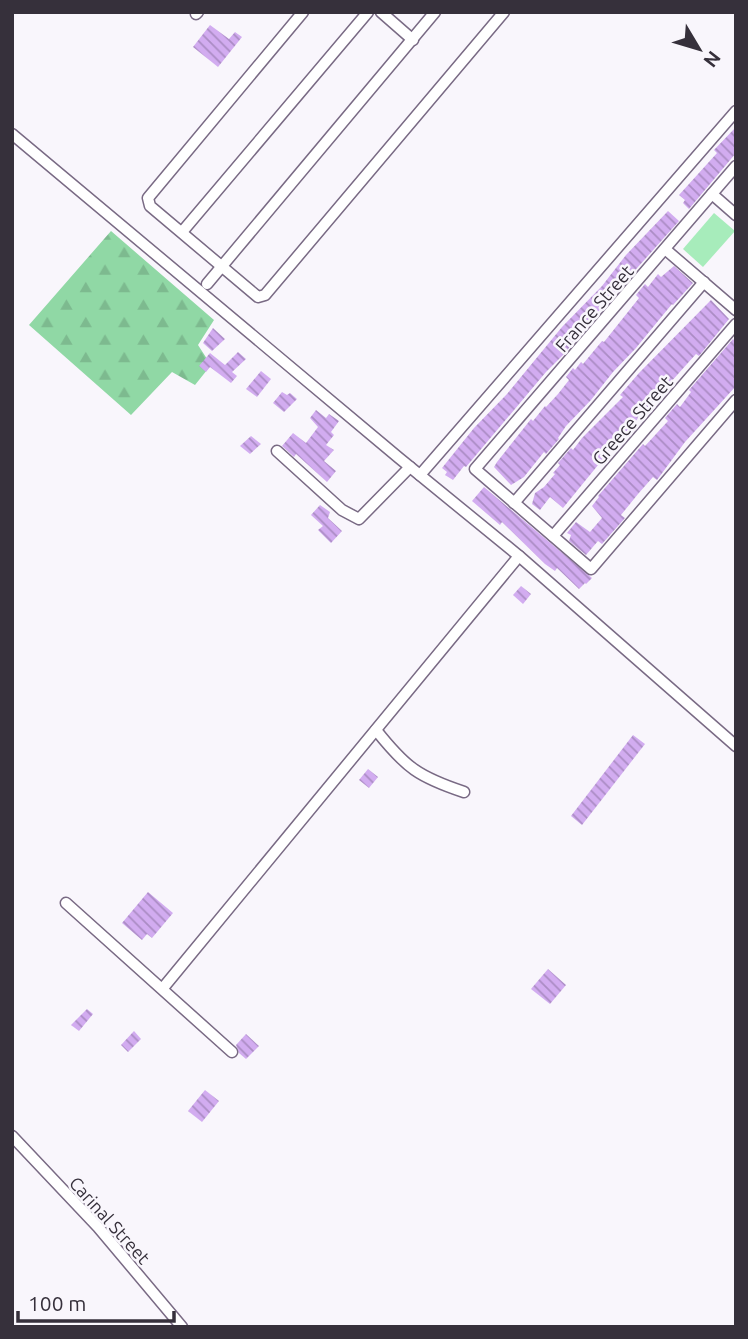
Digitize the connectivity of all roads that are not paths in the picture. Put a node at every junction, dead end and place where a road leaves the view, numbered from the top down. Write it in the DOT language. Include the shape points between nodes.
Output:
graph roads {
  1 [pos="303,12"];
  2 [pos="368,12"];
  3 [pos="381,12"];
  4 [pos="435,12"];
  5 [pos="501,14"];
  6 [pos="413,40"];
  7 [pos="736,111"];
  8 [pos="12,134"];
  9 [pos="736,166"];
  10 [pos="712,194"];
  11 [pos="736,215"];
  12 [pos="182,232"];
  13 [pos="665,249"];
  14 [pos="220,267"];
  15 [pos="704,282"];
  16 [pos="207,284"];
  17 [pos="736,310"];
  18 [pos="736,324"];
  19 [pos="736,400"];
  20 [pos="277,451"];
  21 [pos="410,467"];
  22 [pos="420,475"];
  23 [pos="514,503"];
  24 [pos="553,536"];
  25 [pos="519,556"];
  26 [pos="376,730"];
  27 [pos="736,746"];
  28 [pos="464,792"];
  29 [pos="66,902"];
  30 [pos="163,988"];
  31 [pos="232,1052"];
  32 [pos="12,1136"];
  33 [pos="182,1327"];
  1 -- 12 [label="street" via="148,198 150,206"];
  2 -- 12 [label="street"];
  3 -- 6 [label="street"];
  4 -- 6 [label="street"];
  5 -- 14 [label="street" via="265,295 258,297"];
  6 -- 14 [label="street"];
  7 -- 22 [label="street"];
  8 -- 21 [label="street"];
  9 -- 10 [label="street, France Street"];
  10 -- 11 [label="street"];
  10 -- 13 [label="street, France Street"];
  12 -- 14 [label="street"];
  13 -- 15 [label="street"];
  13 -- 23 [label="street, France Street" via="475,469"];
  14 -- 16 [label="street"];
  15 -- 17 [label="street"];
  15 -- 23 [label="street"];
  18 -- 24 [label="street, Greece Street"];
  19 -- 24 [label="street" via="591,569"];
  20 -- 21 [label="street" via="342,510 359,519"];
  21 -- 22 [label="street"];
  22 -- 25 [label="street"];
  23 -- 24 [label="street"];
  25 -- 26 [label="street"];
  25 -- 27 [label="street"];
  26 -- 28 [label="street" via="408,767"];
  26 -- 30 [label="street"];
  29 -- 30 [label="street"];
  30 -- 31 [label="street"];
  32 -- 33 [label="street, Carinal Street" via="98,1227"];
}
